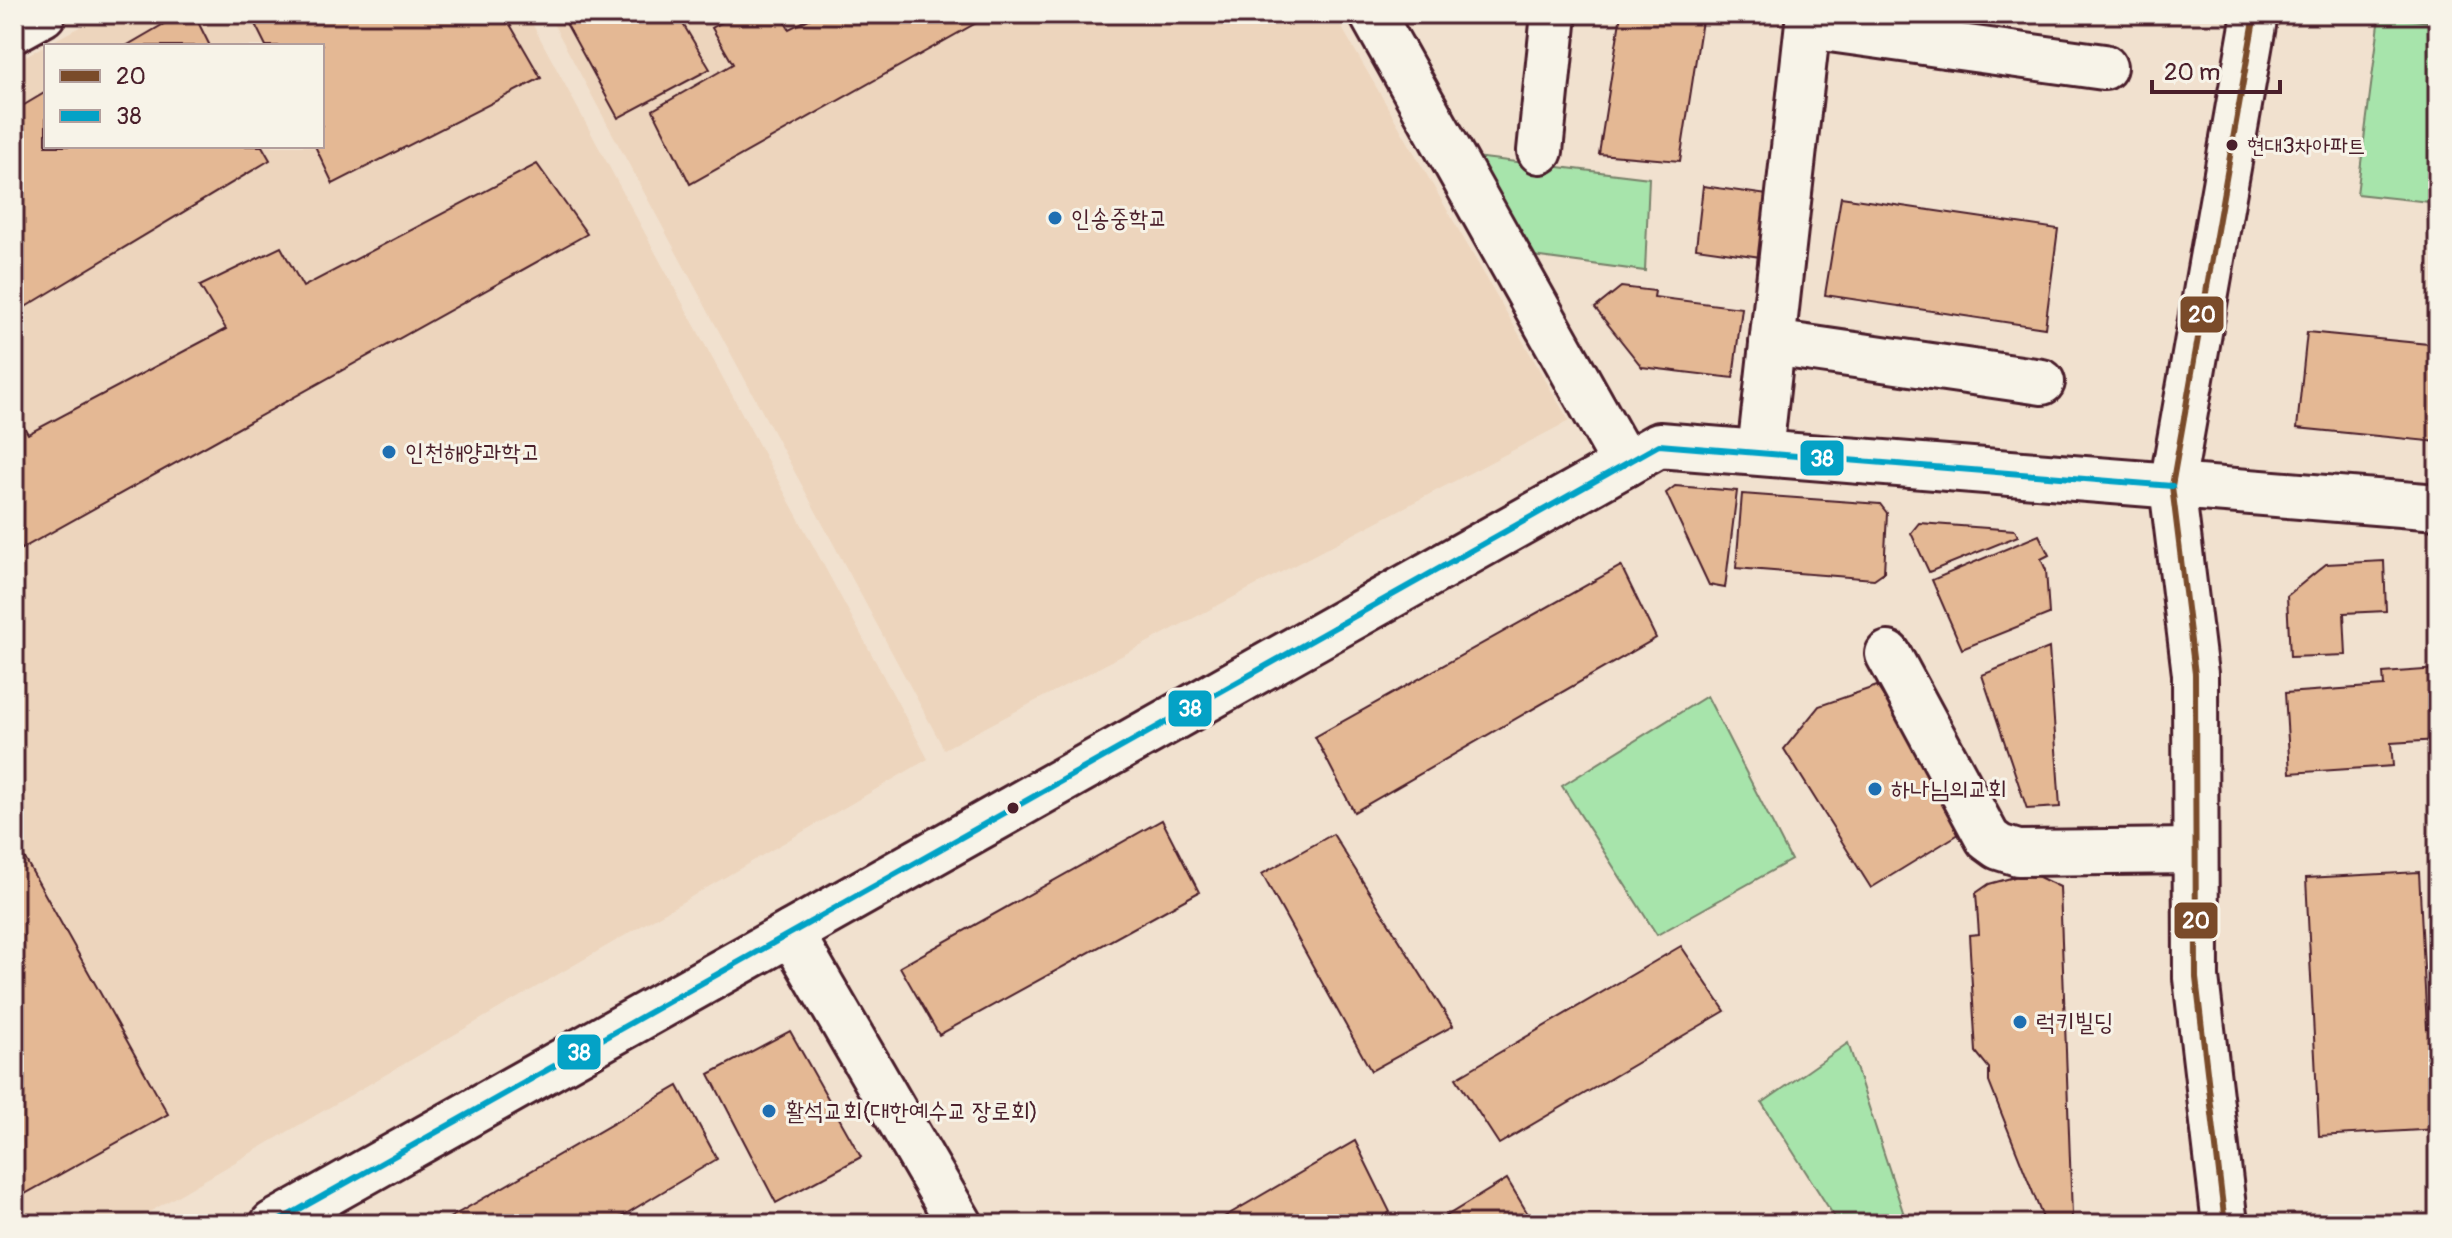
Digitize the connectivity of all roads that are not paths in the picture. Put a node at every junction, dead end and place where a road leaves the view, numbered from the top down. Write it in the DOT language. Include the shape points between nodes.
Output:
graph roads {
  1 [pos="43,14"];
  2 [pos="1372,14"];
  3 [pos="1554,14"];
  4 [pos="2255,14"];
  5 [pos="1808,20"];
  6 [pos="14,30"];
  7 [pos="2104,67"];
  8 [pos="1540,151"];
  9 [pos="1772,343"];
  10 [pos="2042,382"];
  11 [pos="1760,452"];
  12 [pos="1625,464"];
  13 [pos="2172,486"];
  14 [pos="2438,507"];
  15 [pos="1888,654"];
  16 [pos="2195,851"];
  17 [pos="791,933"];
  18 [pos="273,1224"];
  19 [pos="960,1224"];
  20 [pos="2225,1224"];
  1 -- 6 [label="street"];
  2 -- 12 [label="street"];
  3 -- 8 [label="street"];
  4 -- 13 [label="street"];
  5 -- 7 [label="street"];
  5 -- 9 [label="street"];
  9 -- 10 [label="street"];
  9 -- 11 [label="street"];
  11 -- 12 [label="street" via="1659,445"];
  11 -- 13 [label="street"];
  12 -- 17 [label="street"];
  13 -- 14 [label="street"];
  13 -- 16 [label="street" via="2195,674"];
  15 -- 16 [label="street" via="1988,839 1999,847 2018,853"];
  16 -- 20 [label="street" via="2196,978"];
  17 -- 18 [label="street"];
  17 -- 19 [label="street"];
}
